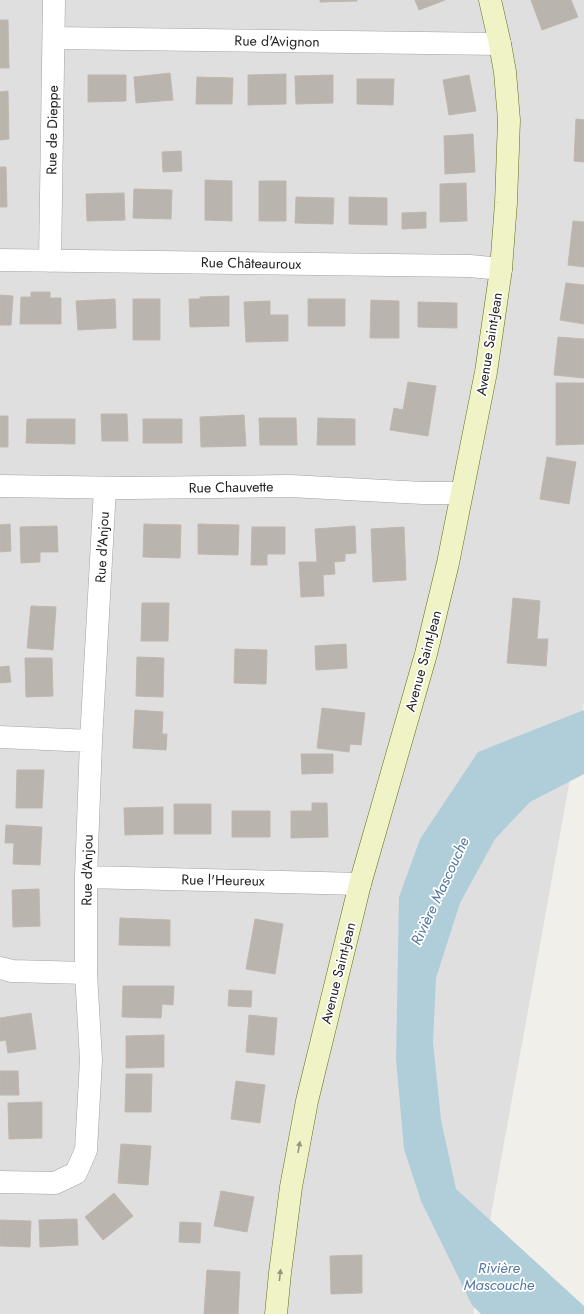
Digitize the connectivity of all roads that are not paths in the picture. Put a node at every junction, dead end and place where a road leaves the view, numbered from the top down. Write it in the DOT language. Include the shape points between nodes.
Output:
graph roads {
  1 [pos="54,0"];
  2 [pos="490,0"];
  3 [pos="54,38"];
  4 [pos="500,44"];
  5 [pos="0,260"];
  6 [pos="50,261"];
  7 [pos="501,269"];
  8 [pos="0,486"];
  9 [pos="105,488"];
  10 [pos="461,493"];
  11 [pos="0,737"];
  12 [pos="91,741"];
  13 [pos="86,877"];
  14 [pos="360,884"];
  15 [pos="0,968"];
  16 [pos="86,973"];
  17 [pos="0,1182"];
  18 [pos="276,1314"];
  1 -- 3 [label="street, Rue de Dieppe"];
  2 -- 4 [label="street, Avenue Saint-Jean"];
  3 -- 4 [label="street, Rue d'Avignon"];
  3 -- 6 [label="street, Rue de Dieppe"];
  4 -- 7 [label="street, Avenue Saint-Jean" via="509,120"];
  5 -- 6 [label="street, Rue Châteauroux"];
  6 -- 7 [label="street, Rue Châteauroux" via="470,266"];
  7 -- 10 [label="street, Avenue Saint-Jean" via="486,372"];
  8 -- 9 [label="street, Rue Chauvette"];
  9 -- 10 [label="street, Rue Chauvette" via="290,486"];
  9 -- 12 [label="street, Rue d'Anjou"];
  10 -- 14 [label="street, Avenue Saint-Jean" via="448,563 426,654"];
  11 -- 12 [label="street"];
  12 -- 13 [label="street, Rue d'Anjou"];
  13 -- 14 [label="street, Rue l'Heureux"];
  13 -- 16 [label="street, Rue d'Anjou"];
  18 -- 14 [label="street, Avenue Saint-Jean, one-way" via="291,1187 307,1100"];
  15 -- 16 [label="street" via="12,971"];
  16 -- 17 [label="street, Rue d'Anjou" via="91,1060 86,1150 76,1173 55,1183"];
}
